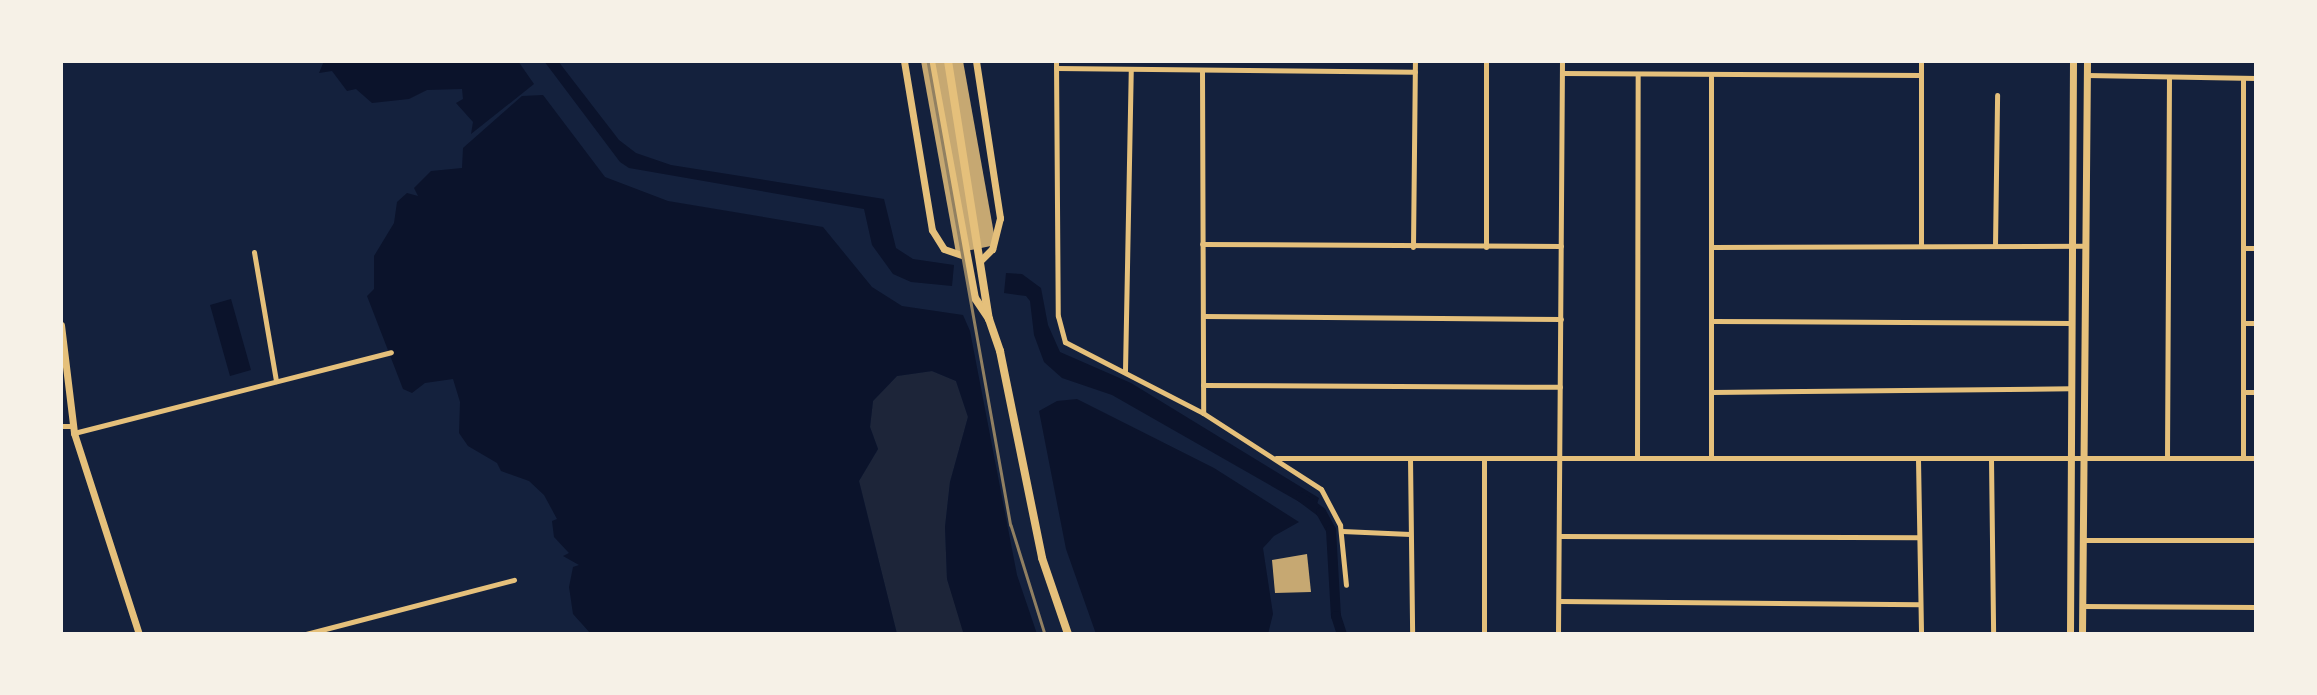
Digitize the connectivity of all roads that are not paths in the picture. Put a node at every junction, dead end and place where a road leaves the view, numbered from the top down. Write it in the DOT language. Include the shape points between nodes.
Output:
graph roads {
  1 [pos="904,61"];
  2 [pos="931,61"];
  3 [pos="948,61"];
  4 [pos="976,61"];
  5 [pos="1415,61"];
  6 [pos="1486,61"];
  7 [pos="1562,61"];
  8 [pos="1921,61"];
  9 [pos="2073,61"];
  10 [pos="2087,61"];
  11 [pos="1056,65"];
  12 [pos="1131,69"];
  13 [pos="1202,70"];
  14 [pos="1415,72"];
  15 [pos="1562,73"];
  16 [pos="1637,74"];
  17 [pos="1921,75"];
  18 [pos="2087,75"];
  19 [pos="1711,77"];
  20 [pos="2169,77"];
  21 [pos="2244,78"];
  22 [pos="2256,78"];
  23 [pos="1997,95"];
  24 [pos="1202,244"];
  25 [pos="1921,245"];
  26 [pos="1561,246"];
  27 [pos="1995,246"];
  28 [pos="2085,246"];
  29 [pos="1413,247"];
  30 [pos="1486,247"];
  31 [pos="1713,247"];
  32 [pos="2071,247"];
  33 [pos="2244,248"];
  34 [pos="2256,248"];
  35 [pos="254,252"];
  36 [pos="967,257"];
  37 [pos="981,260"];
  38 [pos="1203,316"];
  39 [pos="989,319"];
  40 [pos="1560,319"];
  41 [pos="1712,321"];
  42 [pos="2071,323"];
  43 [pos="2244,323"];
  44 [pos="2256,323"];
  45 [pos="61,325"];
  46 [pos="391,352"];
  47 [pos="1125,371"];
  48 [pos="276,381"];
  49 [pos="1203,385"];
  50 [pos="1560,387"];
  51 [pos="2071,388"];
  52 [pos="2244,392"];
  53 [pos="2256,392"];
  54 [pos="1712,393"];
  55 [pos="1203,413"];
  56 [pos="61,426"];
  57 [pos="74,429"];
  58 [pos="1560,457"];
  59 [pos="2085,457"];
  60 [pos="1276,458"];
  61 [pos="1410,458"];
  62 [pos="1484,458"];
  63 [pos="1637,458"];
  64 [pos="1711,458"];
  65 [pos="2070,458"];
  66 [pos="2166,458"];
  67 [pos="2243,458"];
  68 [pos="2256,458"];
  69 [pos="1918,459"];
  70 [pos="1991,459"];
  71 [pos="1342,531"];
  72 [pos="1410,534"];
  73 [pos="1559,537"];
  74 [pos="1918,537"];
  75 [pos="2082,540"];
  76 [pos="2256,540"];
  77 [pos="514,580"];
  78 [pos="1346,584"];
  79 [pos="1559,601"];
  80 [pos="1920,604"];
  81 [pos="2082,606"];
  82 [pos="2256,607"];
  83 [pos="139,634"];
  84 [pos="306,634"];
  85 [pos="1068,634"];
  86 [pos="1412,634"];
  87 [pos="1484,634"];
  88 [pos="1558,634"];
  89 [pos="1921,634"];
  90 [pos="1993,634"];
  91 [pos="2070,634"];
  92 [pos="2082,634"];
  1 -- 36 [label="street" via="932,230 944,249"];
  2 -- 36 [label="main road"];
  3 -- 37 [label="main road"];
  4 -- 37 [label="street" via="1000,224 992,249"];
  5 -- 14 [label="street"];
  6 -- 30 [label="street"];
  7 -- 15 [label="street"];
  8 -- 17 [label="street"];
  9 -- 32 [label="street"];
  10 -- 18 [label="street"];
  11 -- 12 [label="street"];
  11 -- 47 [label="street" via="1060,329 1072,349"];
  12 -- 13 [label="street"];
  12 -- 47 [label="street"];
  13 -- 14 [label="street"];
  13 -- 24 [label="street"];
  14 -- 29 [label="street"];
  15 -- 16 [label="street"];
  15 -- 26 [label="street"];
  16 -- 19 [label="street"];
  16 -- 63 [label="street"];
  17 -- 19 [label="street"];
  17 -- 25 [label="street"];
  18 -- 20 [label="street"];
  18 -- 28 [label="street"];
  19 -- 31 [label="street"];
  20 -- 21 [label="street"];
  20 -- 66 [label="street"];
  21 -- 22 [label="street"];
  21 -- 33 [label="street"];
  23 -- 27 [label="street"];
  24 -- 29 [label="street"];
  24 -- 38 [label="street"];
  25 -- 27 [label="street"];
  25 -- 31 [label="street"];
  26 -- 30 [label="street"];
  26 -- 40 [label="street"];
  27 -- 32 [label="street"];
  28 -- 32 [label="street"];
  28 -- 59 [label="street"];
  29 -- 30 [label="street"];
  31 -- 41 [label="street"];
  32 -- 42 [label="street"];
  33 -- 34 [label="street"];
  33 -- 43 [label="street"];
  35 -- 48 [label="street"];
  36 -- 39 [label="main road" via="975,298"];
  37 -- 39 [label="main road"];
  38 -- 40 [label="street"];
  38 -- 49 [label="street"];
  39 -- 85 [label="main road" via="1003,360 1042,558"];
  40 -- 50 [label="street"];
  41 -- 42 [label="street"];
  41 -- 54 [label="street"];
  42 -- 51 [label="street"];
  43 -- 44 [label="street"];
  43 -- 52 [label="street"];
  45 -- 57 [label="street"];
  46 -- 48 [label="street"];
  47 -- 55 [label="street"];
  48 -- 57 [label="street"];
  49 -- 50 [label="street"];
  49 -- 55 [label="street"];
  50 -- 58 [label="street"];
  51 -- 54 [label="street"];
  51 -- 65 [label="street"];
  52 -- 53 [label="street"];
  52 -- 67 [label="street"];
  54 -- 64 [label="street"];
  55 -- 60 [label="street"];
  56 -- 57 [label="street"];
  57 -- 83 [label="street"];
  58 -- 62 [label="street"];
  58 -- 63 [label="street"];
  58 -- 73 [label="street"];
  59 -- 65 [label="street"];
  59 -- 66 [label="street"];
  59 -- 75 [label="street"];
  60 -- 61 [label="street"];
  60 -- 71 [label="street" via="1321,489"];
  61 -- 62 [label="street"];
  61 -- 72 [label="street"];
  62 -- 87 [label="street"];
  63 -- 64 [label="street"];
  64 -- 69 [label="street"];
  65 -- 70 [label="street"];
  65 -- 91 [label="street"];
  66 -- 67 [label="street"];
  67 -- 68 [label="street"];
  69 -- 70 [label="street"];
  69 -- 74 [label="street"];
  70 -- 90 [label="street"];
  71 -- 72 [label="street"];
  71 -- 78 [label="street"];
  72 -- 86 [label="street"];
  73 -- 74 [label="street"];
  73 -- 79 [label="street"];
  74 -- 80 [label="street"];
  75 -- 76 [label="street"];
  75 -- 81 [label="street"];
  77 -- 84 [label="street"];
  79 -- 80 [label="street"];
  79 -- 88 [label="street"];
  80 -- 89 [label="street"];
  81 -- 82 [label="street"];
  81 -- 92 [label="street"];
}
